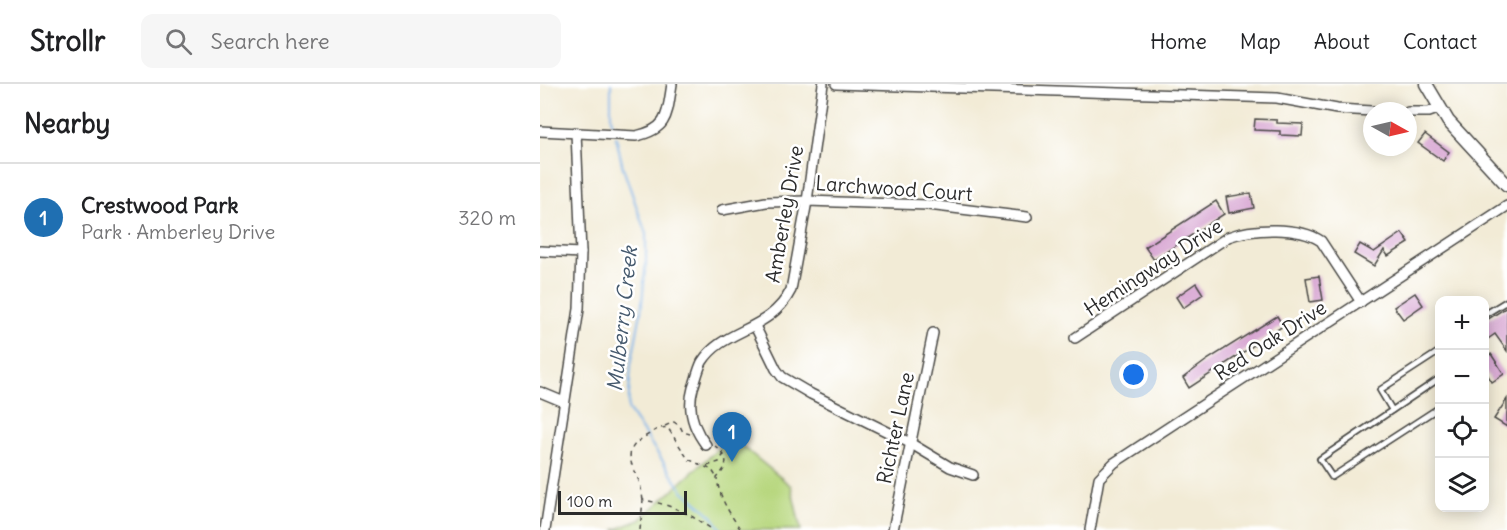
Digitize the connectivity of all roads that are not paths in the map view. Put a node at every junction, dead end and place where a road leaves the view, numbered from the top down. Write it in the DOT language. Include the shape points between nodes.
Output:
graph roads {
  1 [pos="672,84"];
  2 [pos="823,84"];
  3 [pos="836,84"];
  4 [pos="1426,84"];
  5 [pos="1440,108"];
  6 [pos="1363,110"];
  7 [pos="1417,112"];
  8 [pos="540,131"];
  9 [pos="576,132"];
  10 [pos="1507,185"];
  11 [pos="807,201"];
  12 [pos="1507,206"];
  13 [pos="722,210"];
  14 [pos="1028,217"];
  15 [pos="540,251"];
  16 [pos="581,253"];
  17 [pos="1507,301"];
  18 [pos="1361,302"];
  19 [pos="1489,312"];
  20 [pos="755,326"];
  21 [pos="933,333"];
  22 [pos="1075,338"];
  23 [pos="1435,354"];
  24 [pos="1435,381"];
  25 [pos="540,392"];
  26 [pos="564,402"];
  27 [pos="1392,410"];
  28 [pos="1435,410"];
  29 [pos="910,443"];
  30 [pos="706,445"];
  31 [pos="973,475"];
  32 [pos="544,527"];
  33 [pos="893,530"];
  34 [pos="1090,530"];
  1 -- 9 [label="street" via="668,114 651,132 636,136"];
  2 -- 11 [label="street, Amberley Drive"];
  3 -- 6 [label="street" via="1277,98"];
  4 -- 5 [label="street"];
  5 -- 7 [label="street"];
  5 -- 10 [label="street"];
  8 -- 9 [label="street"];
  9 -- 16 [label="street"];
  11 -- 13 [label="street, Larchwood Court" via="766,202"];
  11 -- 14 [label="street, Larchwood Court" via="928,205"];
  11 -- 20 [label="street, Amberley Drive" via="791,290 777,311"];
  12 -- 18 [label="street, Red Oak Drive"];
  15 -- 16 [label="street"];
  16 -- 26 [label="street" via="579,309"];
  17 -- 19 [label="lane"];
  18 -- 22 [label="street, Hemingway Drive" via="1315,237 1287,231 1243,232 1228,237"];
  18 -- 34 [label="street, Red Oak Drive" via="1114,464 1099,478"];
  20 -- 29 [label="street" via="782,376"];
  20 -- 30 [label="street, Amberley Drive" via="724,341 702,363 691,398 692,421"];
  21 -- 29 [label="street, Richter Lane"];
  23 -- 27 [label="lane" via="1380,390"];
  24 -- 27 [label="lane"];
  25 -- 26 [label="street"];
  26 -- 32 [label="street"];
  27 -- 28 [label="lane" via="1320,459 1332,477"];
  29 -- 31 [label="street" via="950,467"];
  29 -- 33 [label="street, Richter Lane"];
}
